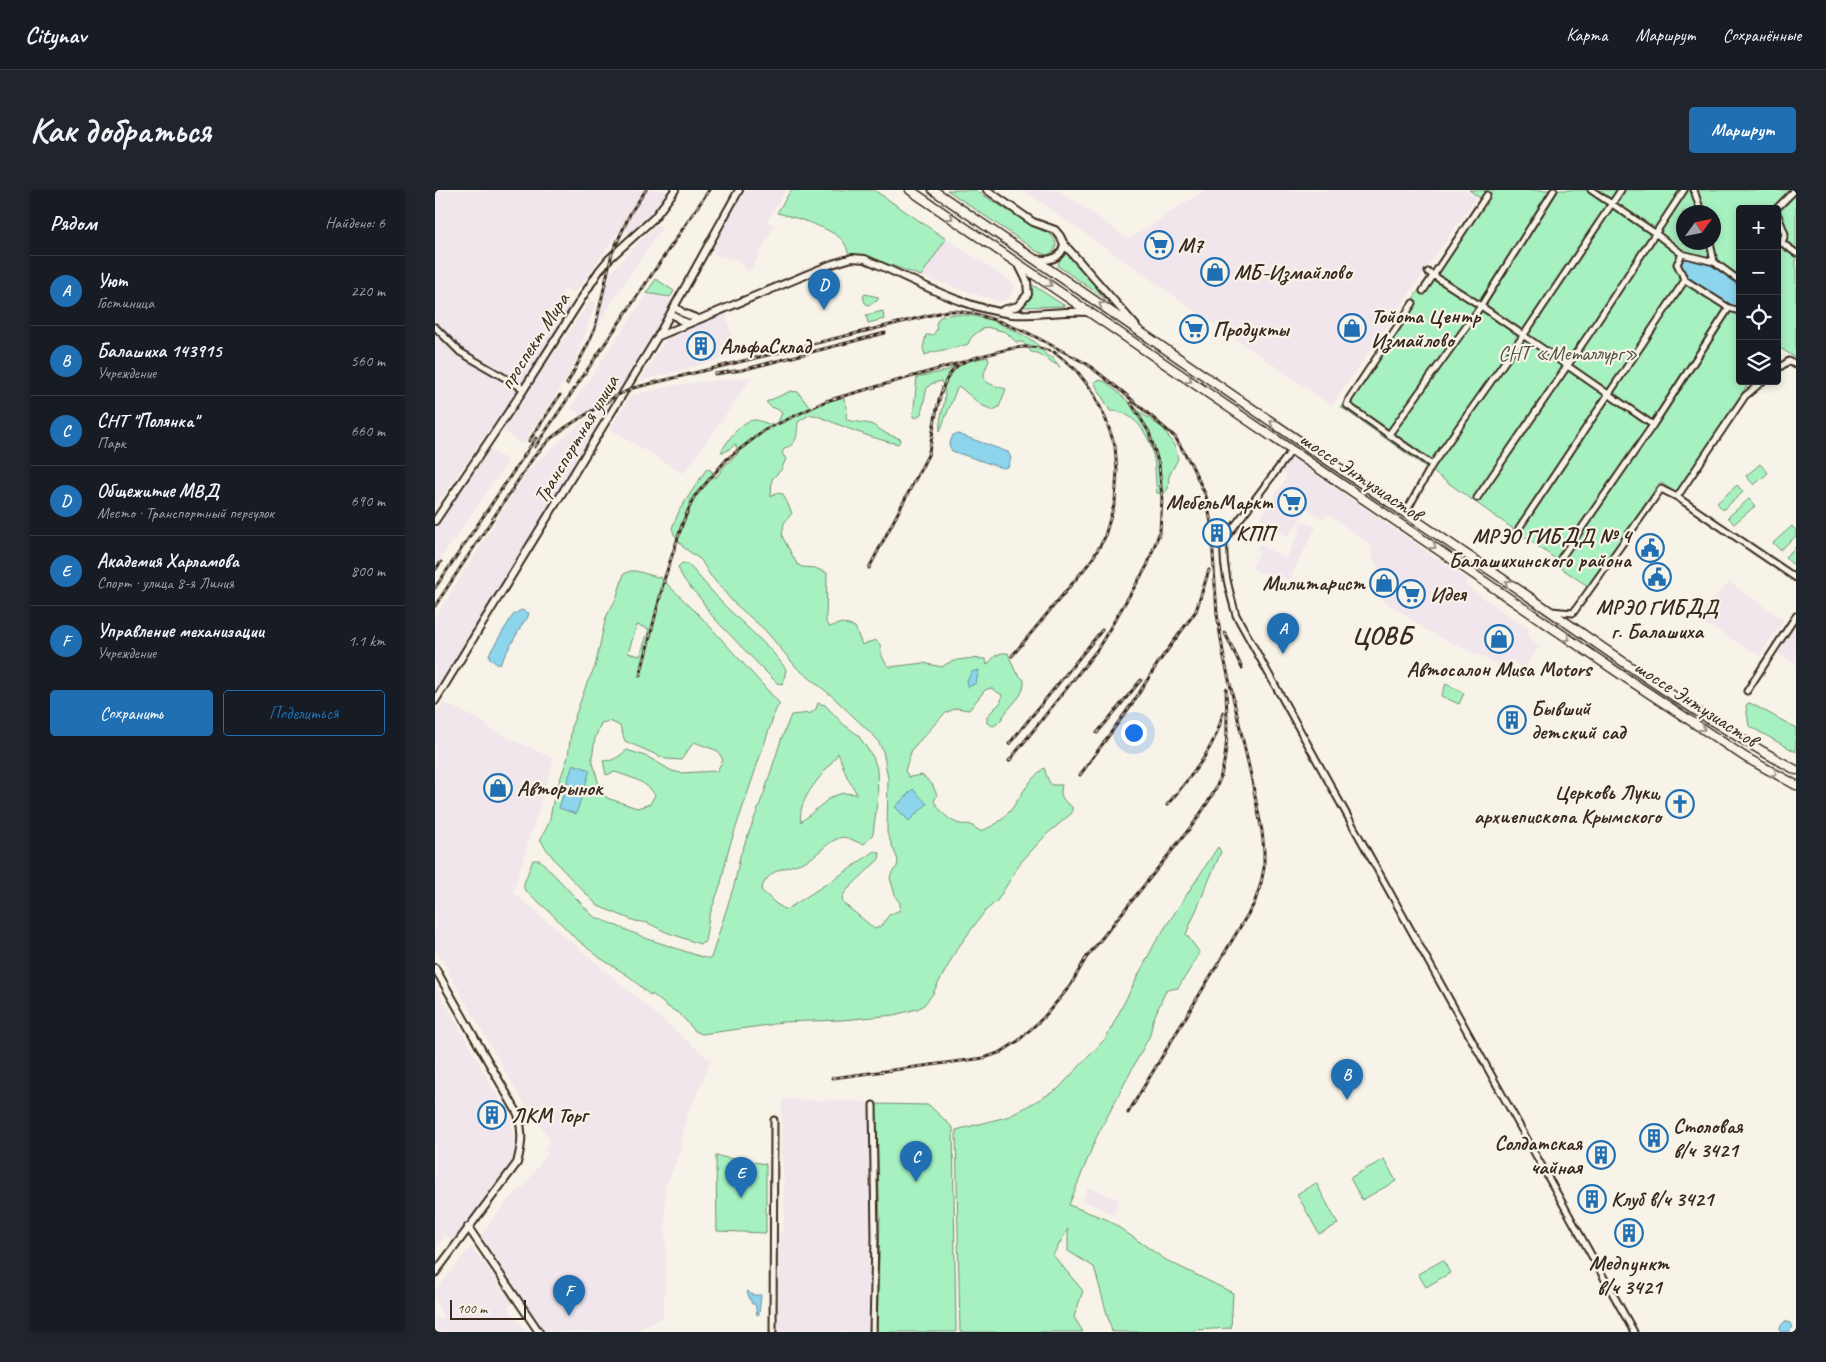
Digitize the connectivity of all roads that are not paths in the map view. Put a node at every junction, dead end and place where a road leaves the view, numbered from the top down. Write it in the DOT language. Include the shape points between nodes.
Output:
graph roads {
  1 [pos="675,190"];
  2 [pos="739,190"];
  3 [pos="910,190"];
  4 [pos="933,190"];
  5 [pos="987,190"];
  6 [pos="1554,190"];
  7 [pos="1591,190"];
  8 [pos="1621,190"];
  9 [pos="1684,190"];
  10 [pos="1694,190"];
  11 [pos="1795,190"];
  12 [pos="1487,195"];
  13 [pos="1612,204"];
  14 [pos="1699,205"];
  15 [pos="1779,205"];
  16 [pos="1781,224"];
  17 [pos="1655,233"];
  18 [pos="1064,244"];
  19 [pos="1711,250"];
  20 [pos="1796,253"];
  21 [pos="1682,254"];
  22 [pos="1032,257"];
  23 [pos="1714,262"];
  24 [pos="1018,263"];
  25 [pos="1431,274"];
  26 [pos="1736,278"];
  27 [pos="1685,280"];
  28 [pos="1423,291"];
  29 [pos="1413,303"];
  30 [pos="1481,306"];
  31 [pos="675,307"];
  32 [pos="1729,308"];
  33 [pos="1736,310"];
  34 [pos="1000,311"];
  35 [pos="1091,312"];
  36 [pos="671,313"];
  37 [pos="698,319"];
  38 [pos="688,323"];
  39 [pos="435,327"];
  40 [pos="1142,333"];
  41 [pos="658,336"];
  42 [pos="1523,336"];
  43 [pos="1796,364"];
  44 [pos="1567,366"];
  45 [pos="1781,366"];
  46 [pos="1758,385"];
  47 [pos="524,389"];
  48 [pos="1609,395"];
  49 [pos="1653,425"];
  50 [pos="1389,433"];
  51 [pos="1292,450"];
  52 [pos="1432,464"];
  53 [pos="1677,497"];
  54 [pos="1477,498"];
  55 [pos="1405,514"];
  56 [pos="435,521"];
  57 [pos="1519,528"];
  58 [pos="1561,558"];
  59 [pos="1796,578"];
  60 [pos="1548,611"];
  61 [pos="1796,616"];
  62 [pos="1747,691"];
  63 [pos="435,701"];
  64 [pos="1796,770"];
  65 [pos="1796,785"];
  66 [pos="435,968"];
  67 [pos="873,1105"];
  68 [pos="774,1120"];
  69 [pos="468,1227"];
  70 [pos="435,1273"];
  71 [pos="539,1332"];
  72 [pos="773,1332"];
  73 [pos="873,1332"];
  74 [pos="1634,1332"];
  1 -- 47 [label="street, проспект Мира" via="654,218 599,271"];
  2 -- 31 [label="street, Транспортная улица"];
  3 -- 24 [label="highway, шоссе Энтузиастов, one-way"];
  4 -- 22 [label="highway, шоссе Энтузиастов"];
  5 -- 18 [label="street" via="1033,222 1055,230"];
  6 -- 30 [label="street"];
  7 -- 13 [label="street"];
  8 -- 13 [label="street"];
  9 -- 17 [label="street"];
  10 -- 14 [label="street"];
  11 -- 15 [label="street"];
  12 -- 25 [label="street"];
  13 -- 17 [label="street"];
  13 -- 42 [label="street"];
  16 -- 20 [label="street" via="1785,234 1782,243"];
  17 -- 21 [label="street"];
  17 -- 44 [label="street"];
  18 -- 22 [label="street" via="1063,250 1053,259"];
  18 -- 40 [label="street"];
  19 -- 23 [label="street"];
  21 -- 23 [label="street"];
  21 -- 27 [label="street" via="1677,264"];
  40 -- 22 [label="highway, шоссе Энтузиастов, one-way"];
  23 -- 26 [label="street"];
  24 -- 34 [label="street" via="1029,294 1018,306"];
  24 -- 35 [label="highway, шоссе Энтузиастов, one-way"];
  25 -- 28 [label="street"];
  25 -- 30 [label="street"];
  27 -- 32 [label="street"];
  27 -- 48 [label="street"];
  29 -- 50 [label="street" via="1366,369 1347,405"];
  30 -- 42 [label="street"];
  30 -- 50 [label="street"];
  31 -- 36 [label="street, Транспортная улица"];
  31 -- 37 [label="street"];
  32 -- 33 [label="street"];
  32 -- 49 [label="street"];
  34 -- 35 [label="street" via="1013,314"];
  34 -- 37 [label="street" via="957,299 865,260 852,258"];
  35 -- 51 [label="highway, шоссе Энтузиастов, one-way"];
  36 -- 38 [label="street"];
  36 -- 41 [label="street, Транспортная улица"];
  37 -- 38 [label="street"];
  38 -- 41 [label="street"];
  39 -- 47 [label="street" via="460,352"];
  55 -- 40 [label="highway, шоссе Энтузиастов, one-way"];
  41 -- 63 [label="street, Транспортная улица"];
  42 -- 44 [label="street"];
  42 -- 52 [label="street"];
  43 -- 45 [label="street" via="1789,361"];
  44 -- 48 [label="street"];
  44 -- 54 [label="street"];
  46 -- 53 [label="street" via="1745,396"];
  47 -- 56 [label="street, проспект Мира"];
  48 -- 49 [label="street"];
  48 -- 57 [label="street"];
  49 -- 58 [label="street"];
  50 -- 52 [label="street"];
  51 -- 65 [label="highway, шоссе Энтузиастов, one-way" via="1626,678 1745,757"];
  51 -- 74 [label="street" via="1224,540 1223,556 1236,615"];
  52 -- 55 [label="street"];
  53 -- 59 [label="street"];
  53 -- 60 [label="street" via="1661,489 1573,613"];
  60 -- 55 [label="highway, шоссе Энтузиастов, one-way"];
  60 -- 64 [label="highway, шоссе Энтузиастов" via="1710,720"];
  61 -- 62 [label="street"];
  66 -- 69 [label="street" via="518,1114 522,1128 517,1163"];
  67 -- 73 [label="street"];
  68 -- 72 [label="street"];
  69 -- 70 [label="street"];
  69 -- 71 [label="street"];
}
